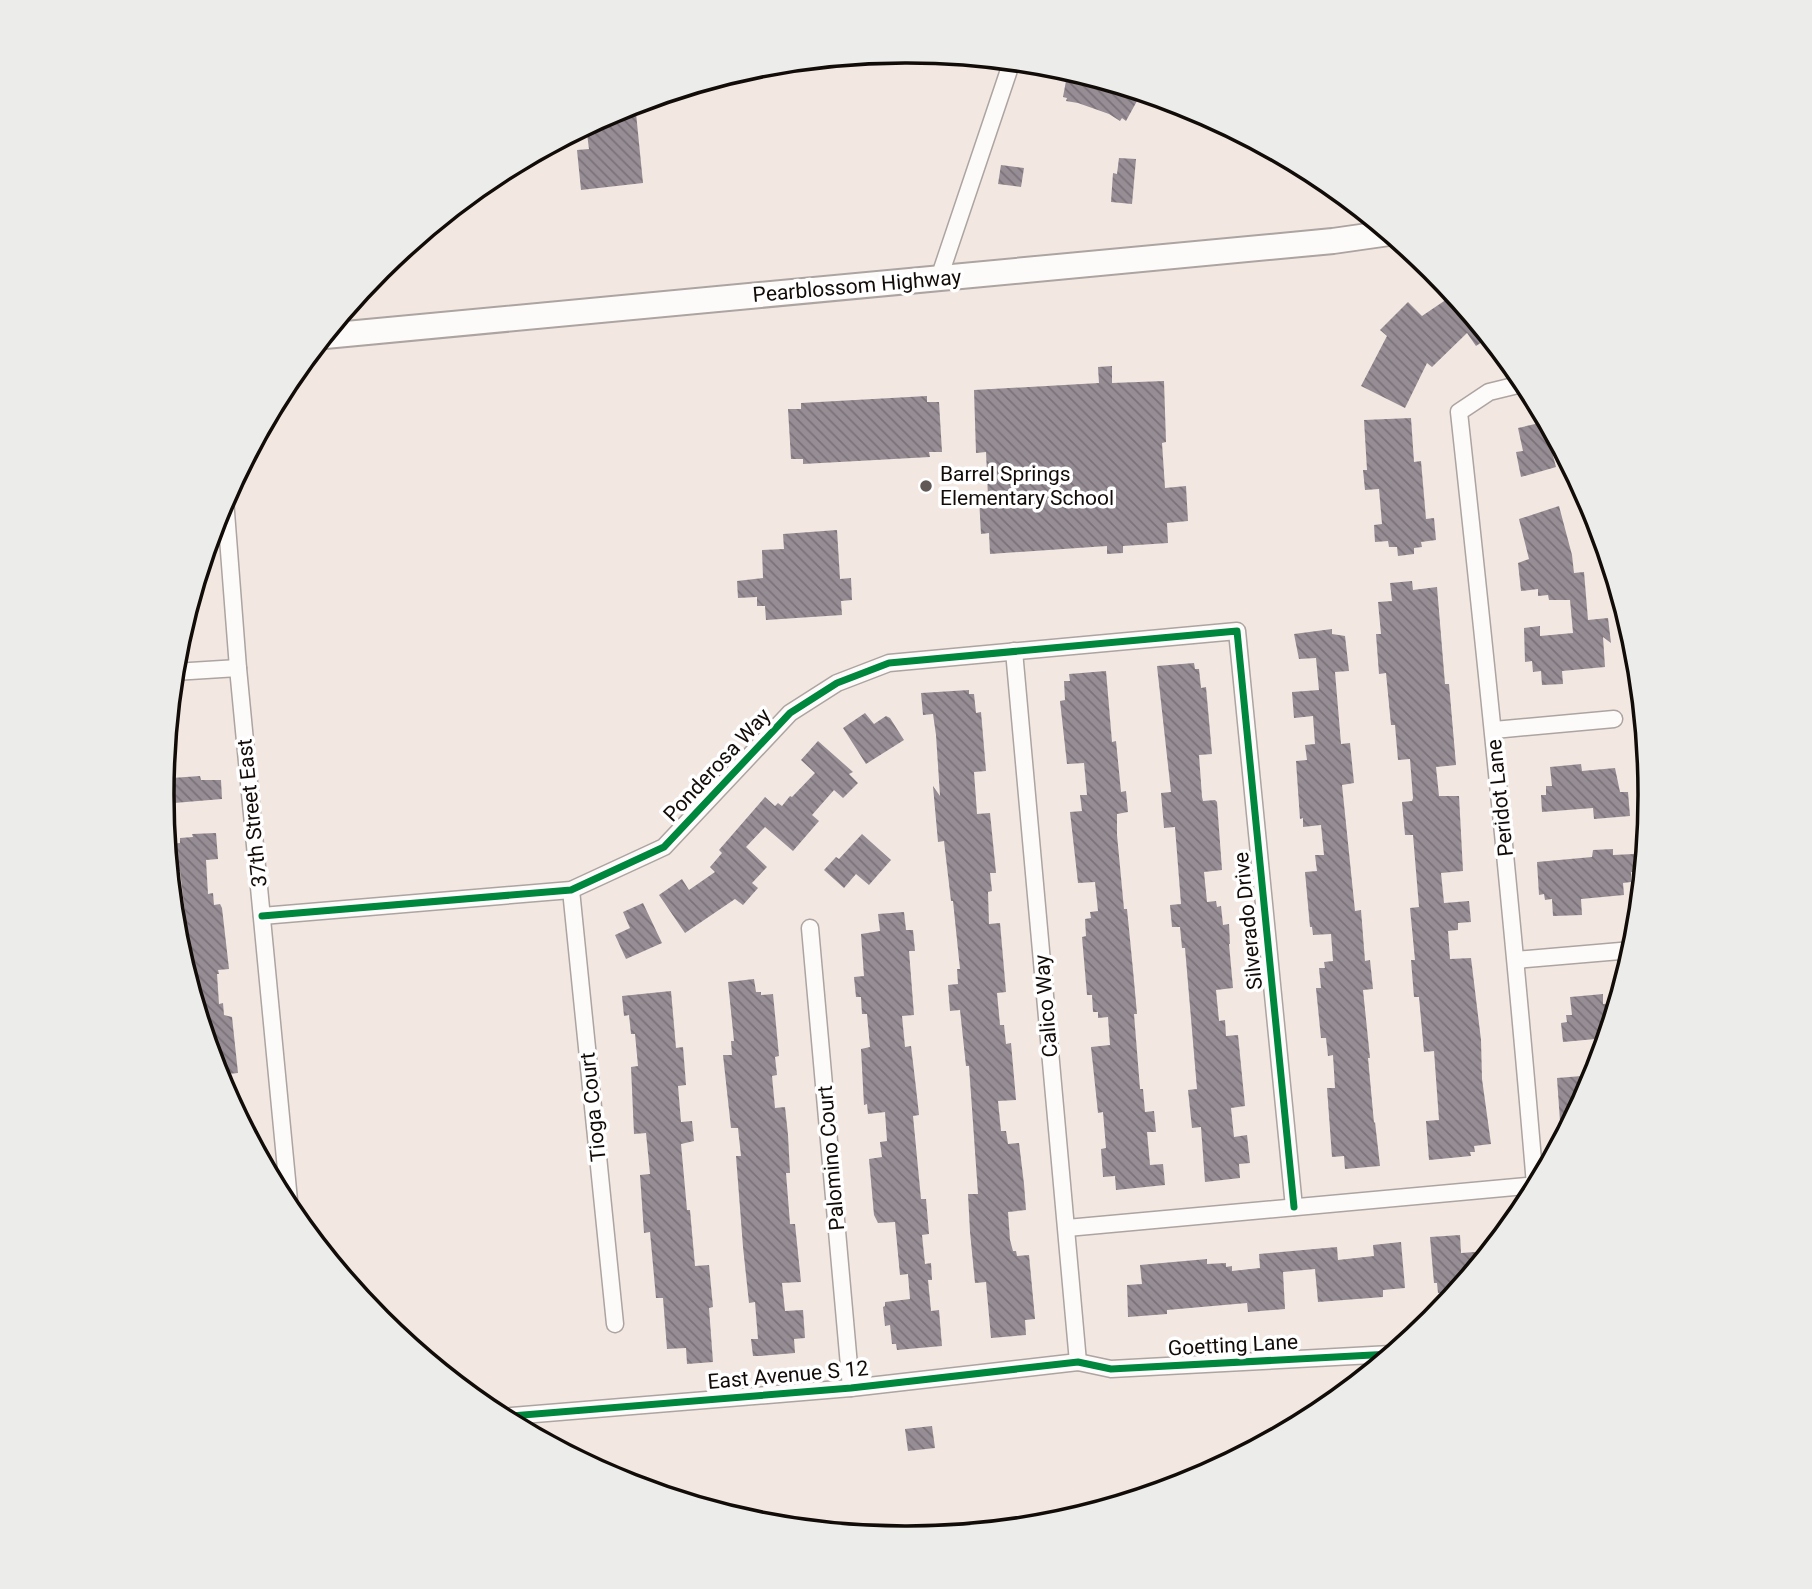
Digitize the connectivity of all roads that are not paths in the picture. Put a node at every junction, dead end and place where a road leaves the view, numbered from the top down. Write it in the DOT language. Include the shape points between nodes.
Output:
graph roads {
  1 [pos="1009,70"];
  2 [pos="1376,235"];
  3 [pos="939,278"];
  4 [pos="337,335"];
  5 [pos="1513,386"];
  6 [pos="227,523"];
  7 [pos="1237,631"];
  8 [pos="1014,651"];
  9 [pos="238,668"];
  10 [pos="186,671"];
  11 [pos="1614,719"];
  12 [pos="1494,730"];
  13 [pos="571,890"];
  14 [pos="262,916"];
  15 [pos="810,928"];
  16 [pos="1620,951"];
  17 [pos="1516,960"];
  18 [pos="1534,1167"];
  19 [pos="287,1184"];
  20 [pos="1523,1186"];
  21 [pos="1294,1207"];
  22 [pos="1067,1228"];
  23 [pos="615,1324"];
  24 [pos="1375,1355"];
  25 [pos="1078,1362"];
  26 [pos="851,1388"];
  27 [pos="520,1415"];
  1 -- 3 [label="street"];
  2 -- 3 [label="main road, Pearblossom Highway"];
  3 -- 4 [label="main road, Pearblossom Highway"];
  5 -- 12 [label="street, Peridot Lane" via="1489,392 1459,412"];
  6 -- 9 [label="street, 37th Street East"];
  7 -- 8 [label="street, Ponderosa Way"];
  7 -- 21 [label="street, Silverado Drive"];
  8 -- 13 [label="street, Ponderosa Way" via="889,663 837,683 790,713 664,846"];
  8 -- 22 [label="street, Calico Way"];
  9 -- 10 [label="street"];
  9 -- 14 [label="street, 37th Street East"];
  11 -- 12 [label="street"];
  12 -- 17 [label="street, Peridot Lane"];
  13 -- 14 [label="street, Ponderosa Way"];
  13 -- 23 [label="street, Tioga Court"];
  14 -- 19 [label="street, 37th Street East"];
  15 -- 26 [label="street, Palomino Court"];
  16 -- 17 [label="street"];
  17 -- 18 [label="street, Peridot Lane"];
  20 -- 21 [label="street"];
  21 -- 22 [label="street"];
  22 -- 25 [label="street, Calico Way"];
  24 -- 25 [label="street, Goetting Lane" via="1111,1369"];
  25 -- 26 [label="street, East Avenue S 12"];
  26 -- 27 [label="street, East Avenue S 12"];
}
